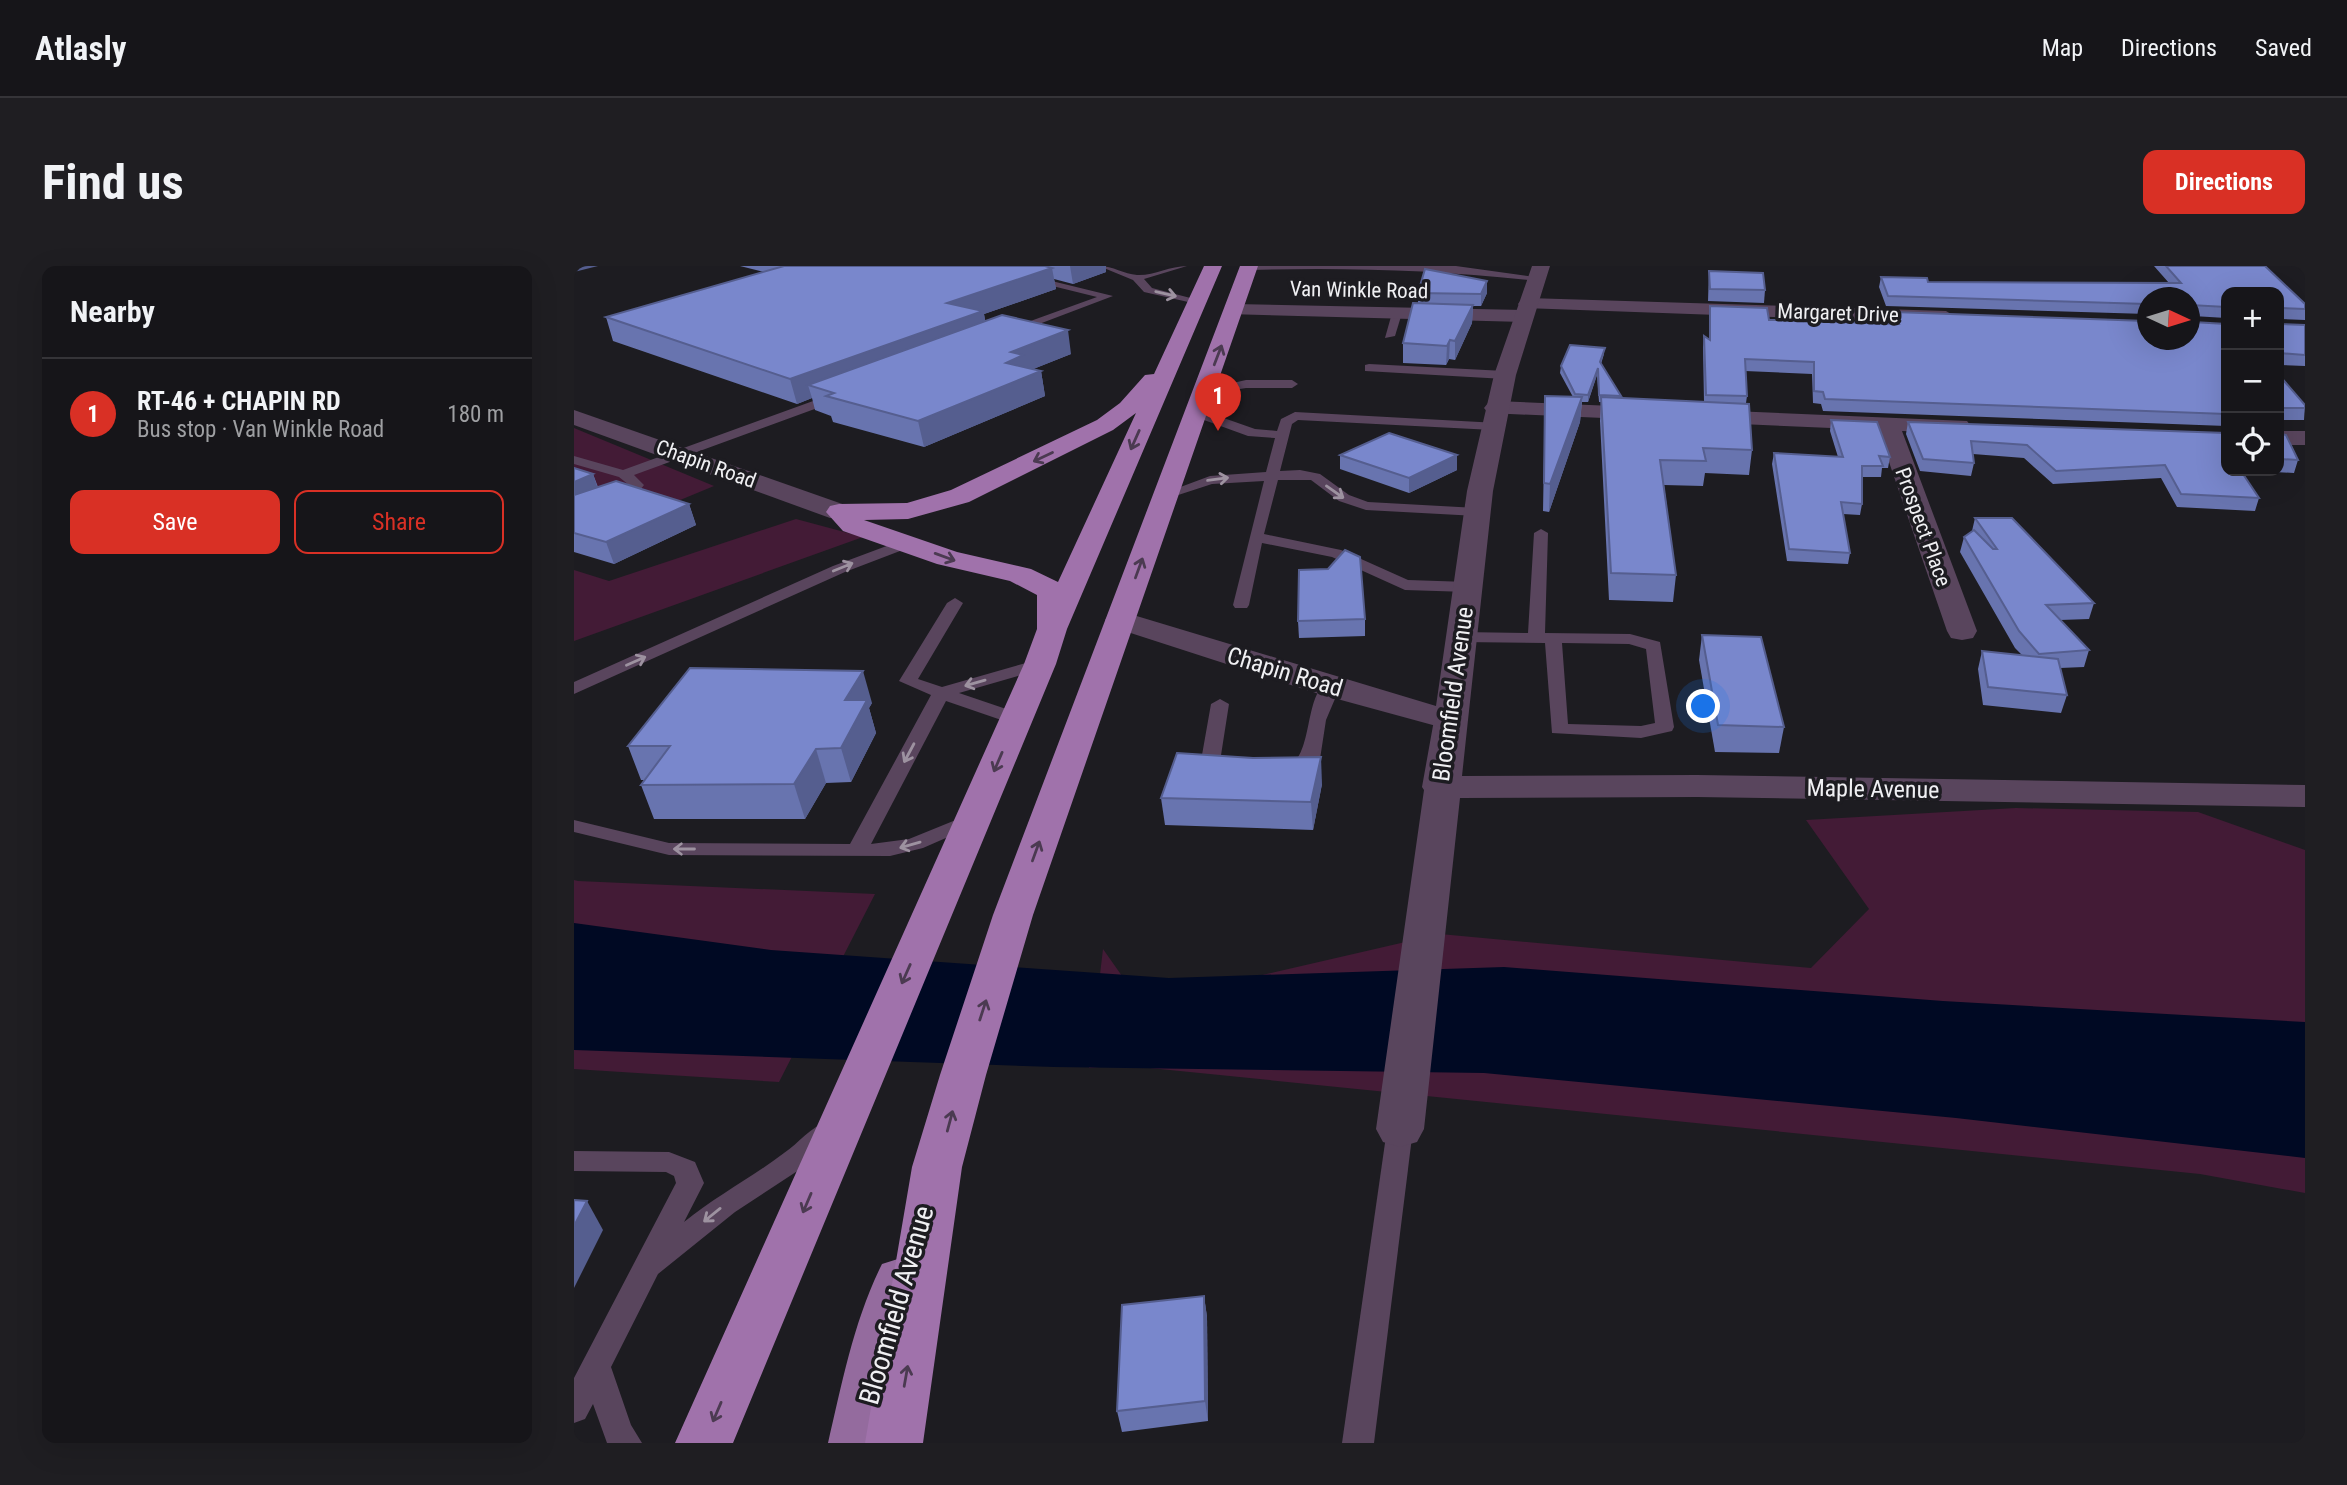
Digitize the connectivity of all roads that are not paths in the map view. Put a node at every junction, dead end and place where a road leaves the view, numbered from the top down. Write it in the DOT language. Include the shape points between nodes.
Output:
graph roads {
  1 [pos="977,266"];
  2 [pos="1104,266"];
  3 [pos="1182,266"];
  4 [pos="1213,266"];
  5 [pos="1286,266"];
  6 [pos="1294,266"];
  7 [pos="1249,267"];
  8 [pos="1473,268"];
  9 [pos="1539,272"];
  10 [pos="1137,278"];
  11 [pos="1197,302"];
  12 [pos="1234,310"];
  13 [pos="1526,310"];
  14 [pos="1397,313"];
  15 [pos="1962,317"];
  16 [pos="1389,336"];
  17 [pos="993,338"];
  18 [pos="1172,357"];
  19 [pos="1369,368"];
  20 [pos="1505,374"];
  21 [pos="1292,384"];
  22 [pos="853,390"];
  23 [pos="1200,402"];
  24 [pos="574,417"];
  25 [pos="1495,417"];
  26 [pos="1887,423"];
  27 [pos="1981,426"];
  28 [pos="1283,435"];
  29 [pos="2284,438"];
  30 [pos="2305,438"];
  31 [pos="679,455"];
  32 [pos="574,460"];
  33 [pos="624,474"];
  34 [pos="1272,475"];
  35 [pos="1166,495"];
  36 [pos="839,512"];
  37 [pos="1477,512"];
  38 [pos="574,514"];
  39 [pos="1541,533"];
  40 [pos="1256,537"];
  41 [pos="908,543"];
  42 [pos="1468,587"];
  43 [pos="955,603"];
  44 [pos="1241,605"];
  45 [pos="1120,620"];
  46 [pos="1052,629"];
  47 [pos="1962,631"];
  48 [pos="1461,637"];
  49 [pos="1545,638"];
  50 [pos="1040,664"];
  51 [pos="1331,687"];
  52 [pos="574,689"];
  53 [pos="942,693"];
  54 [pos="1220,704"];
  55 [pos="1017,719"];
  56 [pos="1451,720"];
  57 [pos="1235,775"];
  58 [pos="1270,775"];
  59 [pos="1440,787"];
  60 [pos="2305,796"];
  61 [pos="973,819"];
  62 [pos="574,826"];
  63 [pos="857,850"];
  64 [pos="854,1094"];
  65 [pos="1400,1129"];
  66 [pos="574,1161"];
  67 [pos="937,1167"];
  68 [pos="646,1270"];
  69 [pos="596,1367"];
  70 [pos="574,1409"];
  71 [pos="626,1443"];
  72 [pos="704,1443"];
  73 [pos="857,1443"];
  74 [pos="894,1443"];
  75 [pos="1358,1443"];
  1 -- 17 [label="lane" via="1108,296"];
  2 -- 10 [label="lane"];
  3 -- 10 [label="lane"];
  4 -- 11 [label="highway"];
  5 -- 7 [label="lane"];
  6 -- 8 [label="lane"];
  7 -- 12 [label="highway"];
  8 -- 9 [label="lane"];
  9 -- 13 [label="street, Bloomfield Avenue"];
  10 -- 11 [label="lane, one-way" via="1148,290"];
  11 -- 18 [label="highway"];
  12 -- 14 [label="street, Van Winkle Road"];
  23 -- 12 [label="highway, one-way"];
  13 -- 14 [label="street, Van Winkle Road"];
  13 -- 15 [label="street, Margaret Drive"];
  13 -- 20 [label="street, Bloomfield Avenue"];
  14 -- 16 [label="lane"];
  18 -- 36 [label="highway, one-way" via="1128,408 1105,425 960,496 908,510"];
  18 -- 46 [label="highway, one-way"];
  19 -- 20 [label="lane"];
  20 -- 25 [label="street, Bloomfield Avenue"];
  21 -- 23 [label="lane" via="1246,384"];
  22 -- 31 [label="lane"];
  23 -- 28 [label="lane" via="1252,433"];
  23 -- 35 [label="highway"];
  24 -- 31 [label="street, Chapin Road"];
  25 -- 26 [label="street"];
  25 -- 28 [label="lane" via="1295,416 1286,422"];
  25 -- 37 [label="street, Bloomfield Avenue"];
  26 -- 27 [label="street"];
  26 -- 47 [label="street, Prospect Place"];
  28 -- 34 [label="lane"];
  29 -- 30 [label="street"];
  31 -- 33 [label="lane"];
  31 -- 36 [label="street, Chapin Road"];
  32 -- 33 [label="lane"];
  33 -- 38 [label="lane" via="637,485 632,491"];
  35 -- 34 [label="lane, one-way" via="1210,480"];
  34 -- 37 [label="lane, one-way" via="1315,477 1344,498 1366,506"];
  34 -- 40 [label="lane"];
  45 -- 35 [label="highway, one-way"];
  36 -- 41 [label="highway" via="853,525"];
  37 -- 42 [label="street, Bloomfield Avenue"];
  39 -- 49 [label="lane"];
  40 -- 42 [label="lane" via="1336,552 1405,585"];
  40 -- 44 [label="lane"];
  41 -- 46 [label="highway, one-way" via="1044,584 1052,592"];
  52 -- 41 [label="lane, one-way" via="839,569"];
  42 -- 48 [label="street, Bloomfield Avenue"];
  43 -- 53 [label="lane" via="908,681"];
  45 -- 51 [label="street, Chapin Road"];
  67 -- 45 [label="highway, one-way" via="1013,915"];
  46 -- 50 [label="highway"];
  48 -- 49 [label="lane"];
  48 -- 56 [label="street, Bloomfield Avenue"];
  49 -- 49 [label="lane" via="1630,639 1654,646 1665,727 1641,732 1559,729"];
  50 -- 53 [label="lane, one-way"];
  50 -- 55 [label="highway"];
  51 -- 56 [label="street, Chapin Road"];
  51 -- 58 [label="lane" via="1317,720 1310,759 1297,773"];
  53 -- 55 [label="lane"];
  53 -- 63 [label="lane, one-way"];
  54 -- 57 [label="lane" via="1209,772"];
  55 -- 61 [label="highway, one-way"];
  56 -- 59 [label="street, Bloomfield Avenue"];
  59 -- 60 [label="street, Maple Avenue" via="1697,786"];
  59 -- 65 [label="street, Bloomfield Avenue"];
  61 -- 63 [label="lane, one-way" via="916,844"];
  61 -- 64 [label="highway, one-way"];
  63 -- 62 [label="lane, one-way" via="669,849"];
  64 -- 68 [label="lane, one-way" via="793,1161 726,1205"];
  64 -- 72 [label="highway, one-way"];
  65 -- 75 [label="lane"];
  66 -- 68 [label="lane" via="669,1162 685,1169 690,1183"];
  67 -- 73 [label="main road, Bloomfield Avenue" via="878,1350"];
  74 -- 67 [label="highway, one-way"];
  68 -- 69 [label="lane"];
  69 -- 70 [label="lane"];
  69 -- 71 [label="lane"];
}
